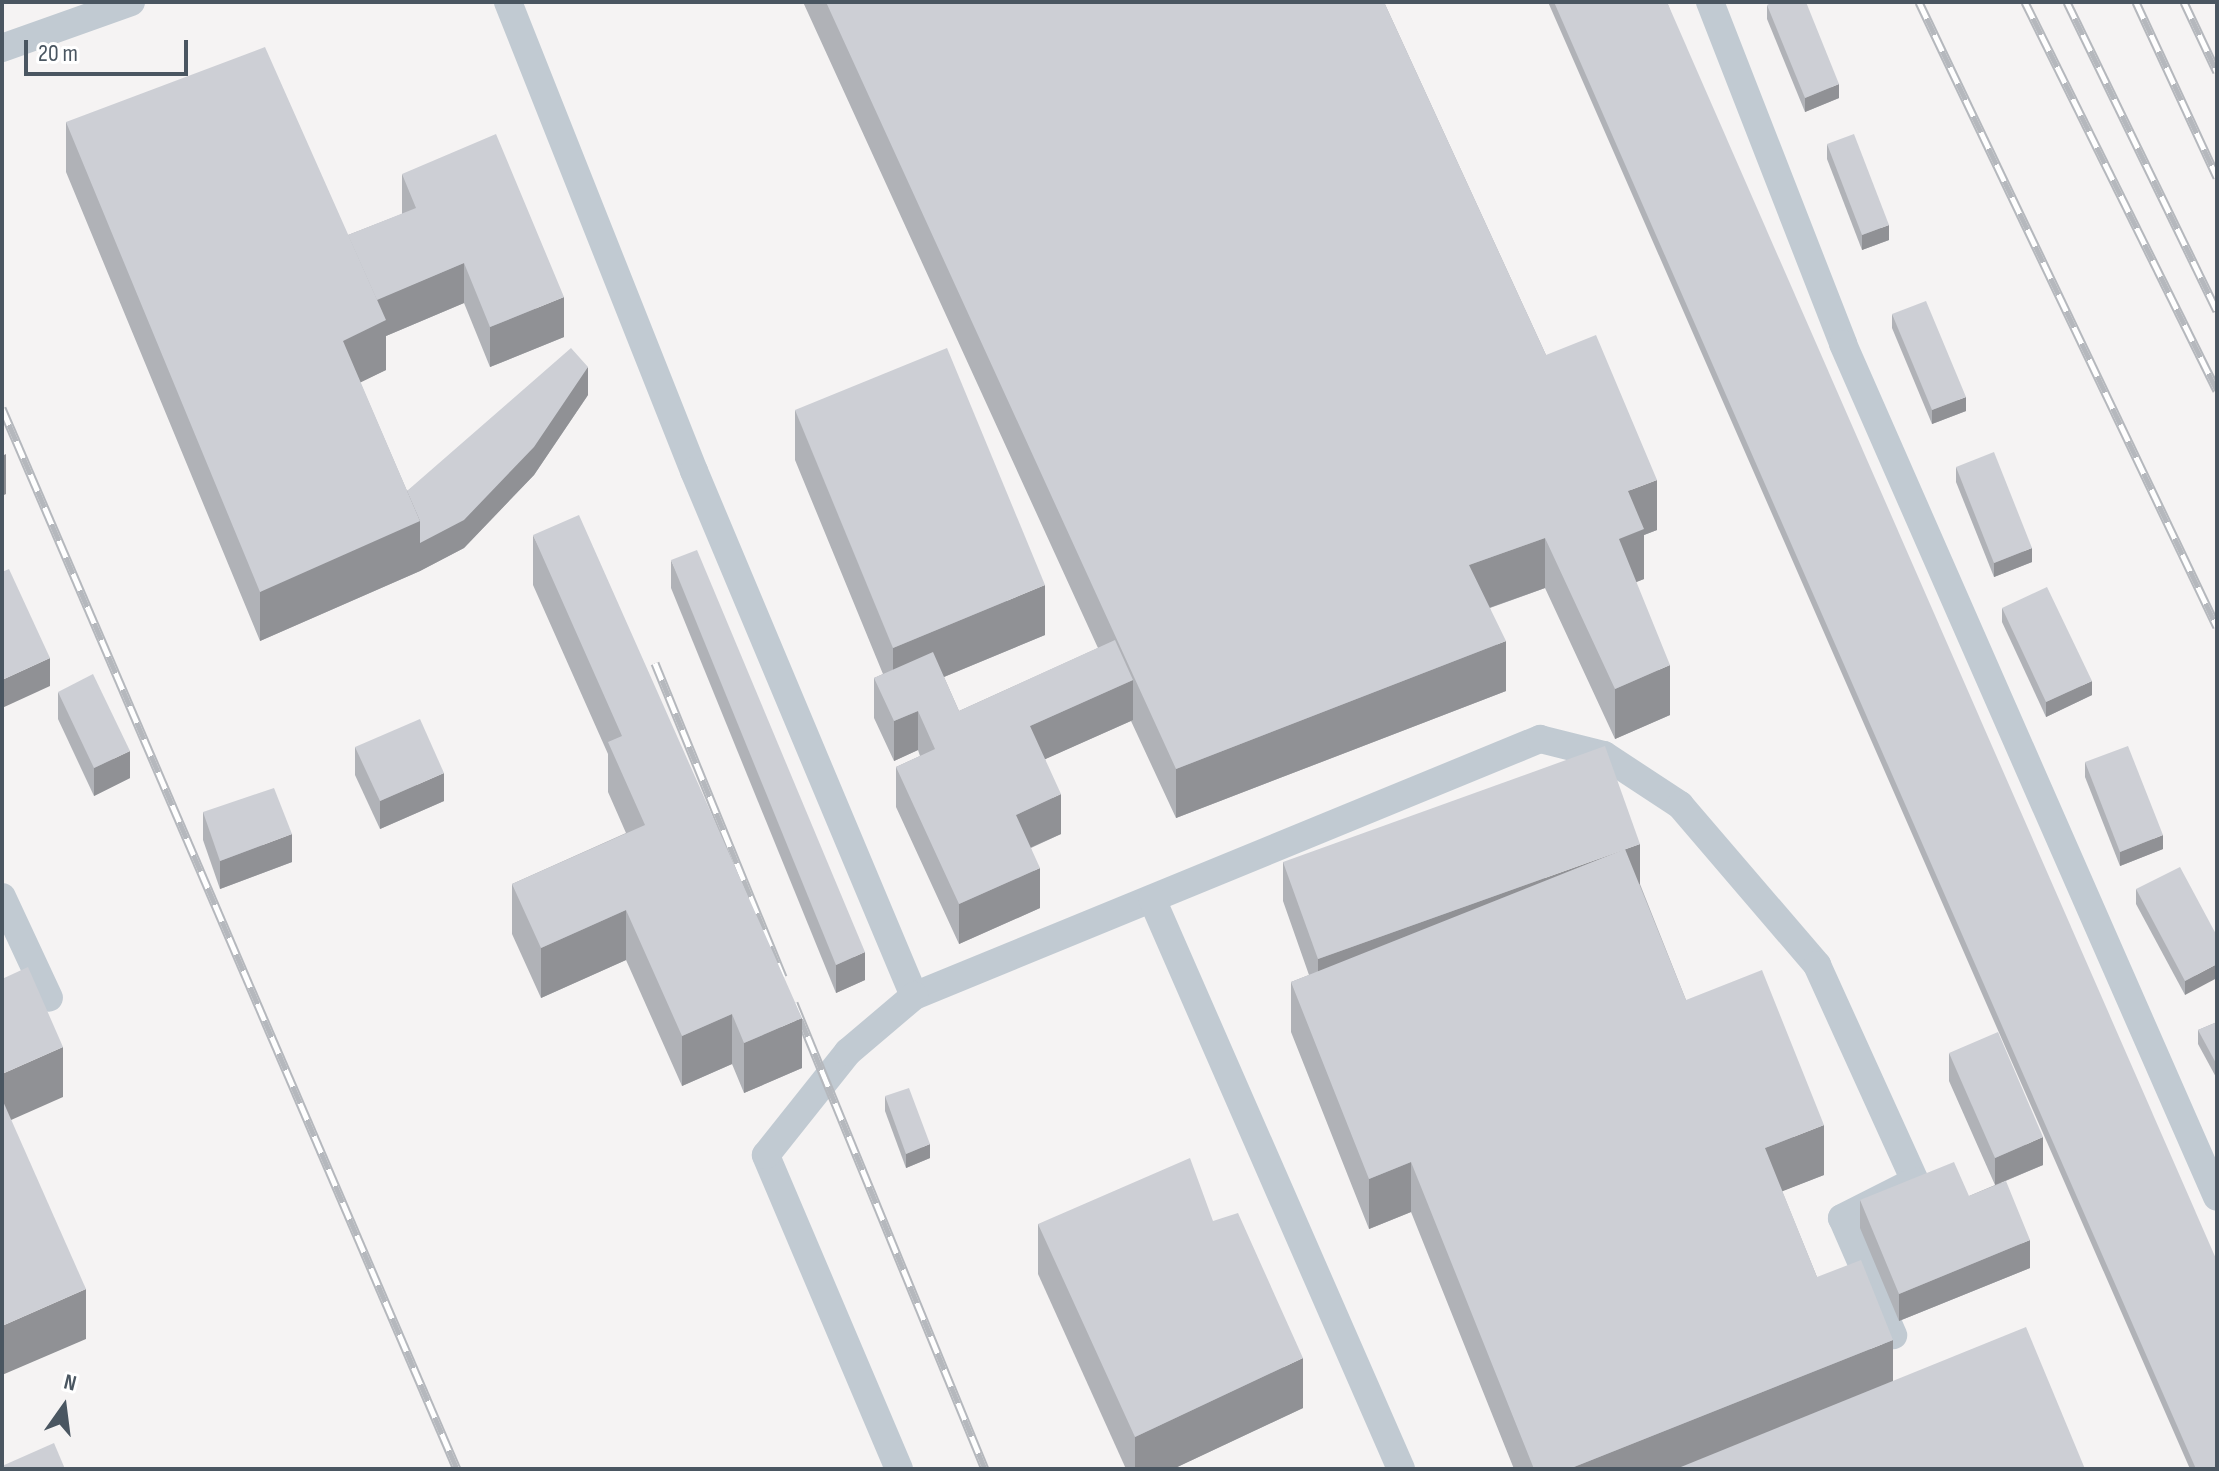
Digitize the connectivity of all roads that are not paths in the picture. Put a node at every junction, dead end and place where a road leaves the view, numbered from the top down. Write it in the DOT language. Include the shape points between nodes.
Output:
graph roads {
  1 [pos="131,2"];
  2 [pos="508,2"];
  3 [pos="1710,2"];
  4 [pos="2,48"];
  5 [pos="2,897"];
  6 [pos="1152,899"];
  7 [pos="914,996"];
  8 [pos="49,998"];
  9 [pos="2209,1156"];
  10 [pos="2217,1197"];
  11 [pos="1893,1335"];
  12 [pos="899,1469"];
  13 [pos="1401,1469"];
  1 -- 4 [label="lane"];
  2 -- 7 [label="lane" via="694,471"];
  3 -- 9 [label="lane" via="1843,344"];
  5 -- 8 [label="lane"];
  6 -- 7 [label="lane"];
  6 -- 11 [label="lane" via="1540,739 1604,755 1680,805 1817,965 1915,1181 1842,1218"];
  6 -- 13 [label="lane"];
  7 -- 12 [label="lane" via="848,1052 766,1155"];
  9 -- 10 [label="lane"];
}
